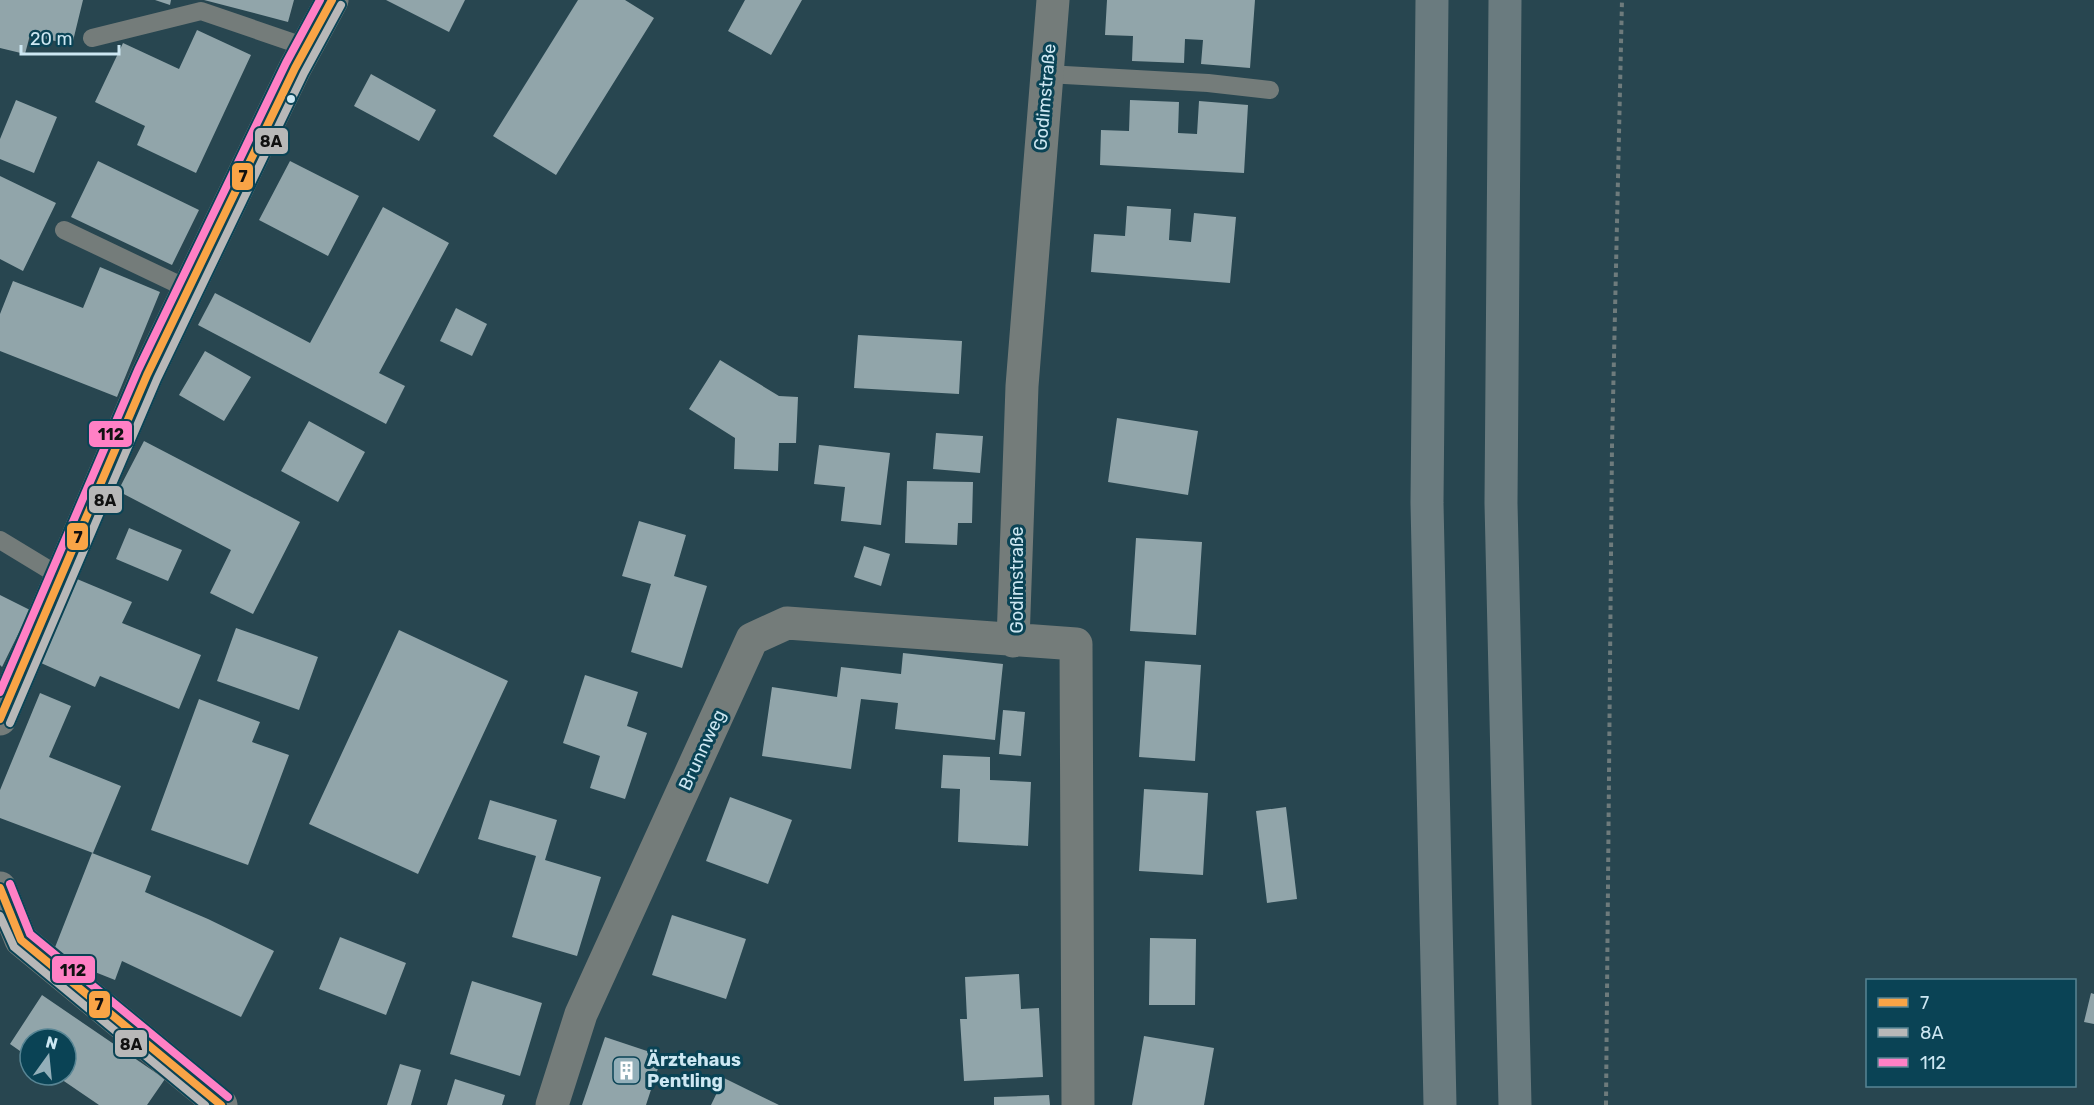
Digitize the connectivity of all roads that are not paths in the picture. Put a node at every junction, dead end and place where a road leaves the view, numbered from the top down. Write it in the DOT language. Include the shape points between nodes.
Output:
graph roads {
  1 [pos="332,0"];
  2 [pos="1053,0"];
  3 [pos="1432,0"];
  4 [pos="1505,0"];
  5 [pos="92,38"];
  6 [pos="306,47"];
  7 [pos="1047,74"];
  8 [pos="1270,90"];
  9 [pos="64,230"];
  10 [pos="188,289"];
  11 [pos="0,540"];
  12 [pos="60,577"];
  13 [pos="1013,641"];
  14 [pos="0,719"];
  15 [pos="0,888"];
  16 [pos="10,946"];
  17 [pos="221,1105"];
  18 [pos="552,1105"];
  19 [pos="1078,1105"];
  20 [pos="1440,1105"];
  21 [pos="1515,1105"];
  1 -- 6 [label="street"];
  2 -- 7 [label="street, Godimstraße"];
  3 -- 20 [label="highway" via="1427,502"];
  4 -- 21 [label="highway" via="1501,503"];
  5 -- 6 [label="lane" via="201,11"];
  6 -- 10 [label="street"];
  7 -- 8 [label="lane"];
  7 -- 13 [label="street, Godimstraße" via="1022,386"];
  9 -- 10 [label="lane"];
  10 -- 12 [label="street"];
  11 -- 12 [label="lane"];
  12 -- 14 [label="street"];
  13 -- 18 [label="street, Brunnweg" via="787,623 752,639 581,1014"];
  13 -- 19 [label="street, Godimstraße" via="1076,644"];
  15 -- 16 [label="street"];
  16 -- 17 [label="street"];
}
